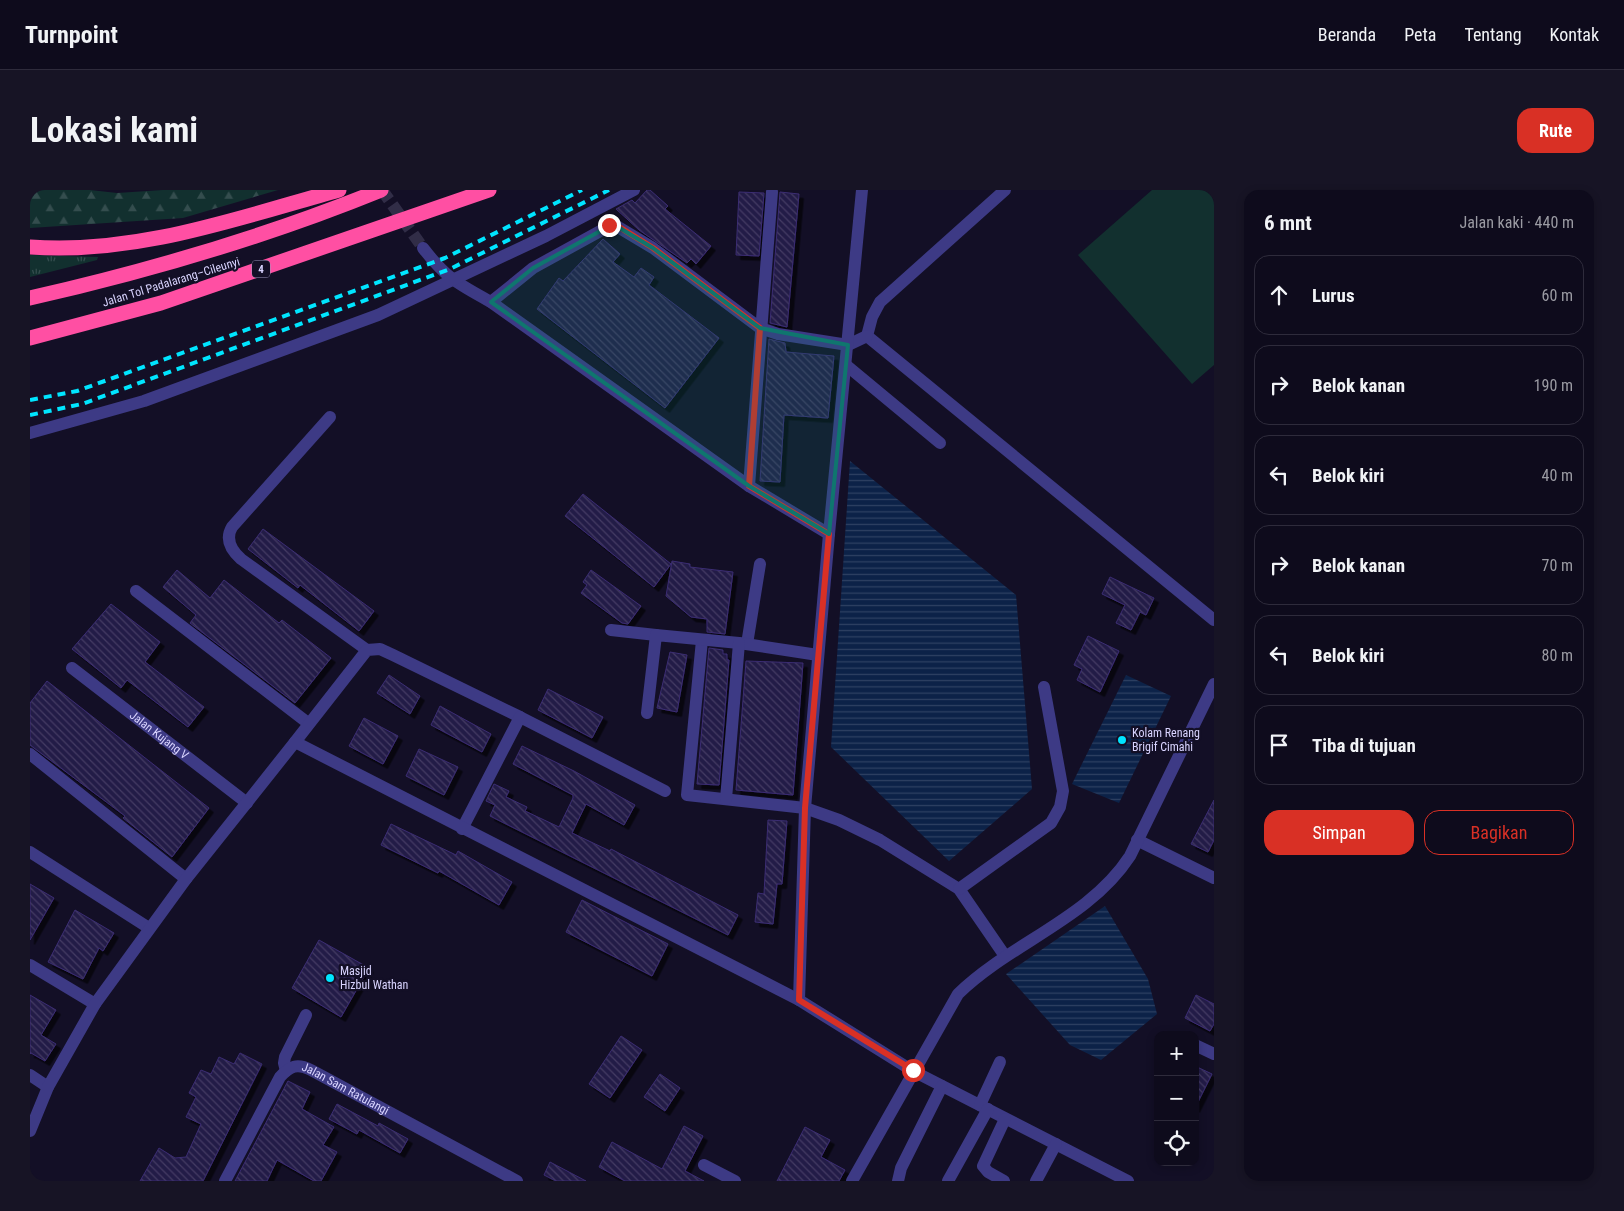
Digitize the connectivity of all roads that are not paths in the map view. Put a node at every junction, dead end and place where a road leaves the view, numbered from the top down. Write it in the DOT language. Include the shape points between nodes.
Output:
graph roads {
  1 [pos="339,190"];
  2 [pos="381,190"];
  3 [pos="488,190"];
  4 [pos="634,190"];
  5 [pos="862,190"];
  6 [pos="1005,190"];
  7 [pos="772,192"];
  8 [pos="30,247"];
  9 [pos="423,248"];
  10 [pos="450,280"];
  11 [pos="30,298"];
  12 [pos="491,302"];
  13 [pos="760,328"];
  14 [pos="867,336"];
  15 [pos="30,338"];
  16 [pos="848,345"];
  17 [pos="846,365"];
  18 [pos="330,417"];
  19 [pos="30,433"];
  20 [pos="940,443"];
  21 [pos="749,486"];
  22 [pos="829,534"];
  23 [pos="760,564"];
  24 [pos="136,591"];
  25 [pos="1214,620"];
  26 [pos="611,630"];
  27 [pos="656,635"];
  28 [pos="702,640"];
  29 [pos="743,644"];
  30 [pos="367,650"];
  31 [pos="818,655"];
  32 [pos="72,668"];
  33 [pos="1214,684"];
  34 [pos="1044,687"];
  35 [pos="647,713"];
  36 [pos="520,717"];
  37 [pos="308,723"];
  38 [pos="295,742"];
  39 [pos="30,754"];
  40 [pos="665,791"];
  41 [pos="726,799"];
  42 [pos="247,803"];
  43 [pos="805,808"];
  44 [pos="462,829"];
  45 [pos="1137,840"];
  46 [pos="30,852"];
  47 [pos="186,878"];
  48 [pos="1214,878"];
  49 [pos="959,889"];
  50 [pos="149,928"];
  51 [pos="1006,956"];
  52 [pos="30,965"];
  53 [pos="799,1000"];
  54 [pos="95,1004"];
  55 [pos="306,1015"];
  56 [pos="1199,1047"];
  57 [pos="1214,1054"];
  58 [pos="1000,1062"];
  59 [pos="913,1070"];
  60 [pos="286,1071"];
  61 [pos="30,1076"];
  62 [pos="942,1086"];
  63 [pos="48,1087"];
  64 [pos="984,1108"];
  65 [pos="1006,1119"];
  66 [pos="30,1131"];
  67 [pos="1056,1144"];
  68 [pos="704,1165"];
  69 [pos="1104,1176"];
  70 [pos="225,1181"];
  71 [pos="517,1181"];
  72 [pos="735,1181"];
  73 [pos="852,1181"];
  74 [pos="898,1181"];
  75 [pos="948,1181"];
  76 [pos="1004,1181"];
  77 [pos="1036,1181"];
  78 [pos="1128,1181"];
  1 -- 8 [label="highway" via="155,240 105,247"];
  2 -- 11 [label="highway, Jalan Tol Padalarang–Cileunyi" via="211,250 103,282"];
  3 -- 15 [label="highway, Jalan Tol Padalarang–Cileunyi / 4" via="160,303"];
  4 -- 10 [label="street" via="546,236"];
  5 -- 16 [label="street"];
  6 -- 14 [label="street" via="880,302"];
  7 -- 13 [label="street"];
  9 -- 10 [label="street"];
  10 -- 12 [label="street"];
  10 -- 19 [label="street" via="378,315 153,398"];
  12 -- 13 [label="street" via="533,268 613,224 653,248"];
  12 -- 21 [label="street"];
  13 -- 16 [label="street"];
  13 -- 21 [label="street"];
  14 -- 16 [label="street"];
  14 -- 25 [label="street"];
  16 -- 17 [label="street"];
  17 -- 20 [label="street"];
  17 -- 22 [label="street"];
  18 -- 30 [label="street" via="232,527 229,540 232,550 241,559"];
  21 -- 22 [label="street"];
  22 -- 31 [label="street"];
  23 -- 29 [label="street"];
  24 -- 37 [label="street"];
  26 -- 27 [label="street"];
  27 -- 28 [label="street"];
  27 -- 35 [label="street"];
  28 -- 29 [label="street"];
  28 -- 41 [label="street" via="686,795"];
  29 -- 31 [label="street"];
  29 -- 41 [label="street"];
  30 -- 36 [label="street" via="380,649 394,655"];
  30 -- 37 [label="street"];
  31 -- 43 [label="street"];
  32 -- 42 [label="street, Jalan Kujang V"];
  33 -- 45 [label="street"];
  34 -- 49 [label="street" via="1063,791 1060,807 1052,823"];
  36 -- 40 [label="street"];
  36 -- 44 [label="street"];
  37 -- 38 [label="street"];
  38 -- 42 [label="street"];
  38 -- 44 [label="street"];
  39 -- 47 [label="street"];
  41 -- 43 [label="street"];
  42 -- 47 [label="street"];
  43 -- 49 [label="street" via="840,820 880,840"];
  43 -- 53 [label="street"];
  44 -- 53 [label="street"];
  45 -- 48 [label="street"];
  45 -- 51 [label="street" via="1119,874 1097,895"];
  46 -- 50 [label="street"];
  47 -- 50 [label="street"];
  49 -- 51 [label="street"];
  50 -- 54 [label="street"];
  51 -- 59 [label="street" via="958,994"];
  52 -- 54 [label="street"];
  53 -- 59 [label="street"];
  54 -- 63 [label="street"];
  55 -- 60 [label="street" via="285,1057"];
  56 -- 57 [label="street"];
  58 -- 64 [label="street"];
  59 -- 62 [label="street"];
  59 -- 73 [label="street"];
  60 -- 70 [label="street, Jalan Sam Ratulangi"];
  60 -- 71 [label="street, Jalan Sam Ratulangi" via="296,1065 304,1066"];
  61 -- 63 [label="street"];
  62 -- 64 [label="street"];
  62 -- 74 [label="street"];
  63 -- 66 [label="street"];
  64 -- 65 [label="street"];
  64 -- 75 [label="street"];
  65 -- 67 [label="street"];
  65 -- 76 [label="street" via="983,1166"];
  67 -- 69 [label="street"];
  67 -- 77 [label="street"];
  68 -- 72 [label="street"];
  69 -- 78 [label="street"];
}
